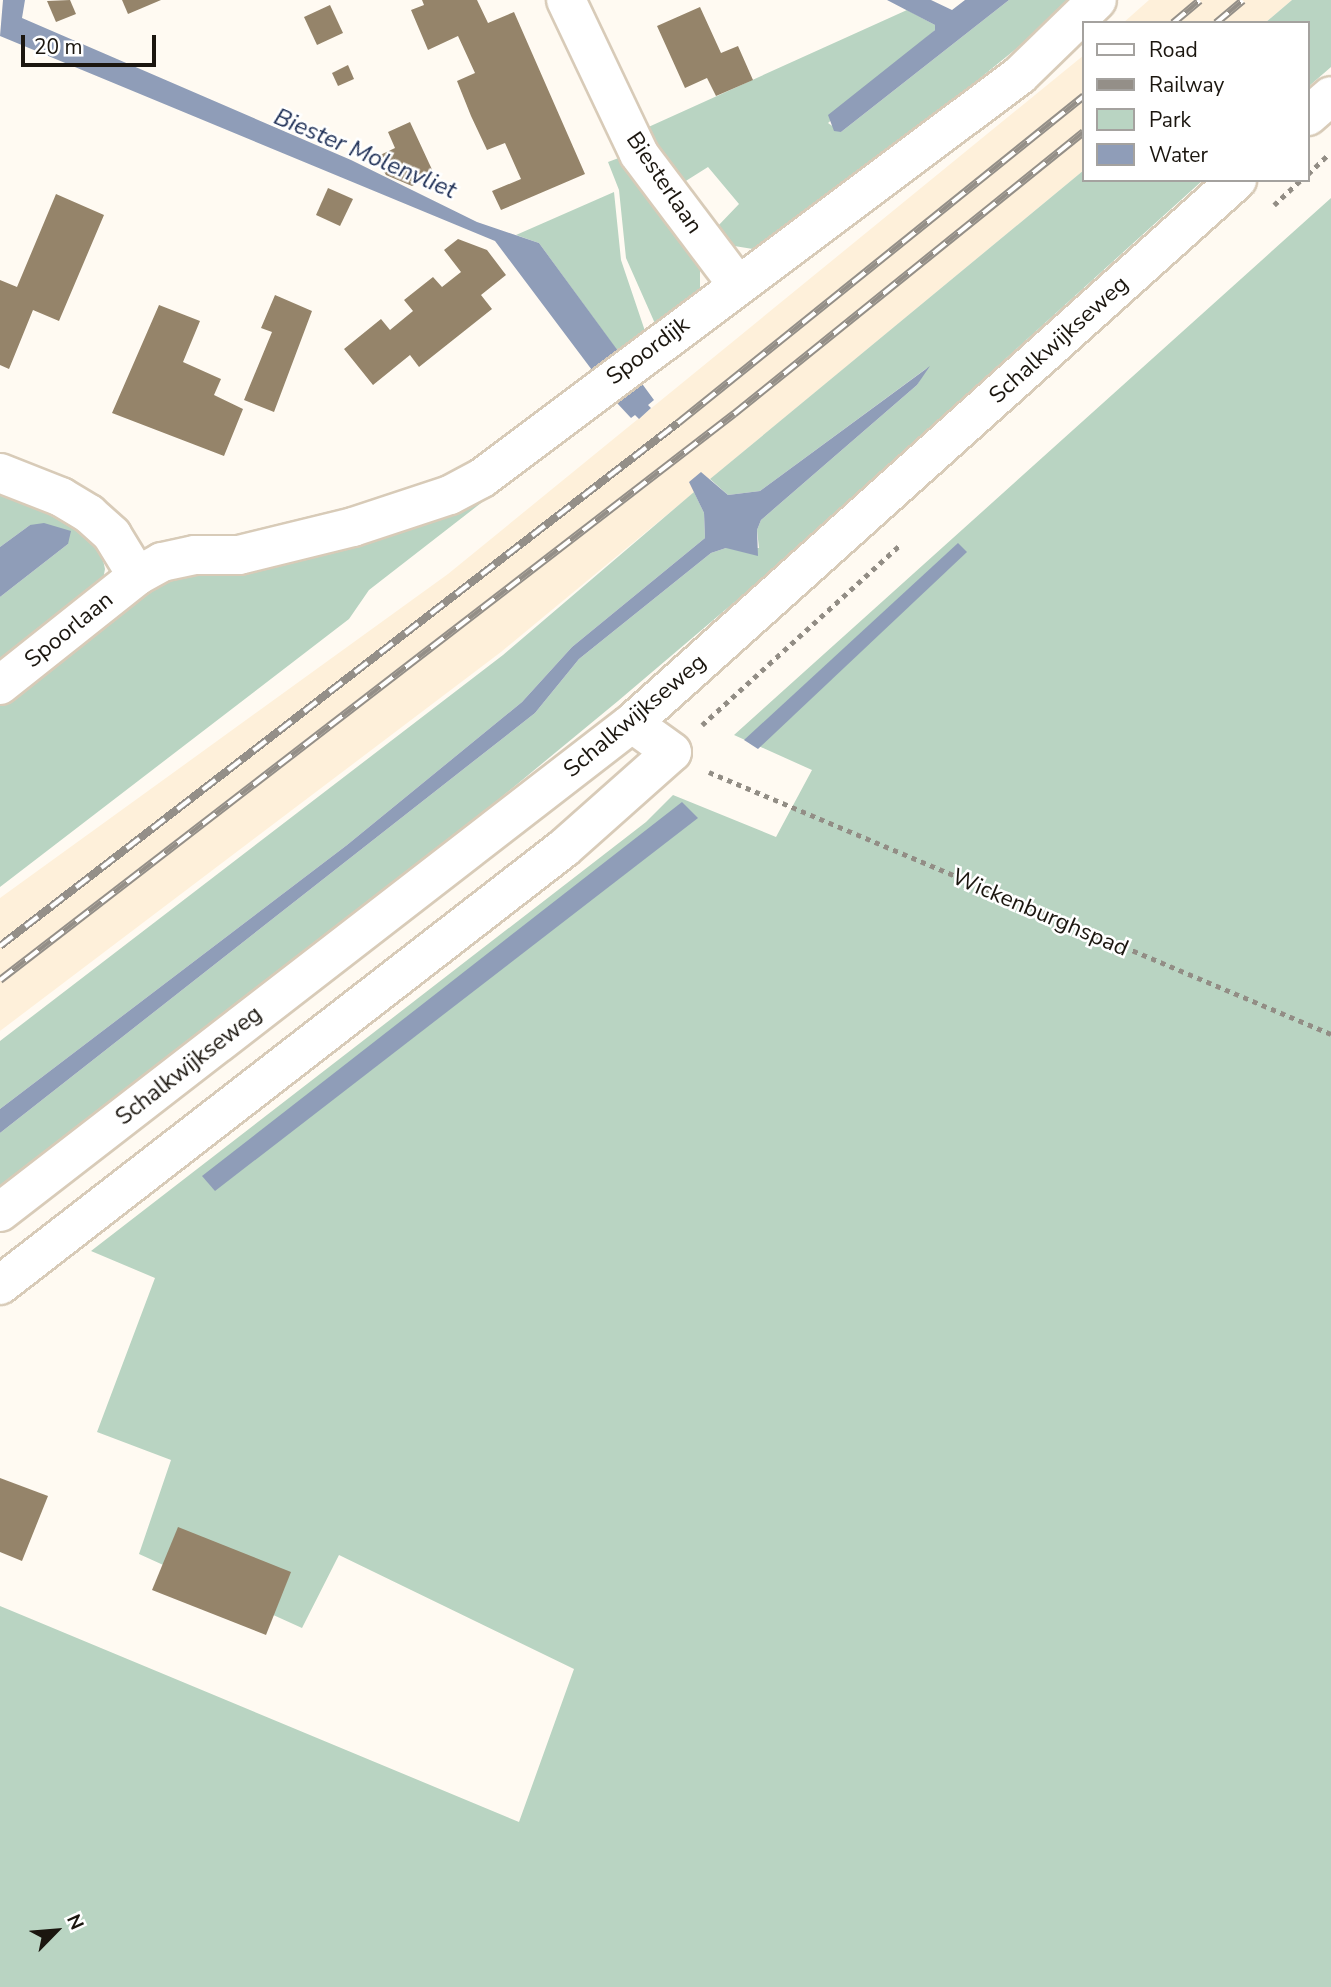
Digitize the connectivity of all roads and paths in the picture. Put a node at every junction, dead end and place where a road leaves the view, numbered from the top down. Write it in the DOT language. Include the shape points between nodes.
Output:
graph roads {
  1 [pos="566,0"];
  2 [pos="1097,0"];
  3 [pos="1331,96"];
  4 [pos="1310,114"];
  5 [pos="1331,153"];
  6 [pos="1310,171"];
  7 [pos="1235,182"];
  8 [pos="737,284"];
  9 [pos="0,473"];
  10 [pos="137,576"];
  11 [pos="0,685"];
  12 [pos="632,723"];
  13 [pos="750,791"];
  14 [pos="1331,1034"];
  15 [pos="0,1212"];
  16 [pos="0,1285"];
  1 -- 8 [label="street, Biesterlaan" via="639,154"];
  2 -- 8 [label="street, Spoordijk" via="1020,75"];
  3 -- 4 [label="street"];
  5 -- 6 [label="path"];
  7 -- 12 [label="street, Schalkwijkseweg"];
  8 -- 10 [label="street, Spoordijk" via="482,478 450,495 353,527 239,555 195,555 162,562"];
  9 -- 10 [label="street" via="61,497 89,514 112,535"];
  10 -- 11 [label="street, Spoorlaan"];
  12 -- 15 [label="street, Schalkwijkseweg"];
  12 -- 16 [label="street" via="672,752 564,848"];
  13 -- 14 [label="path, Wickenburghspad"];
}
